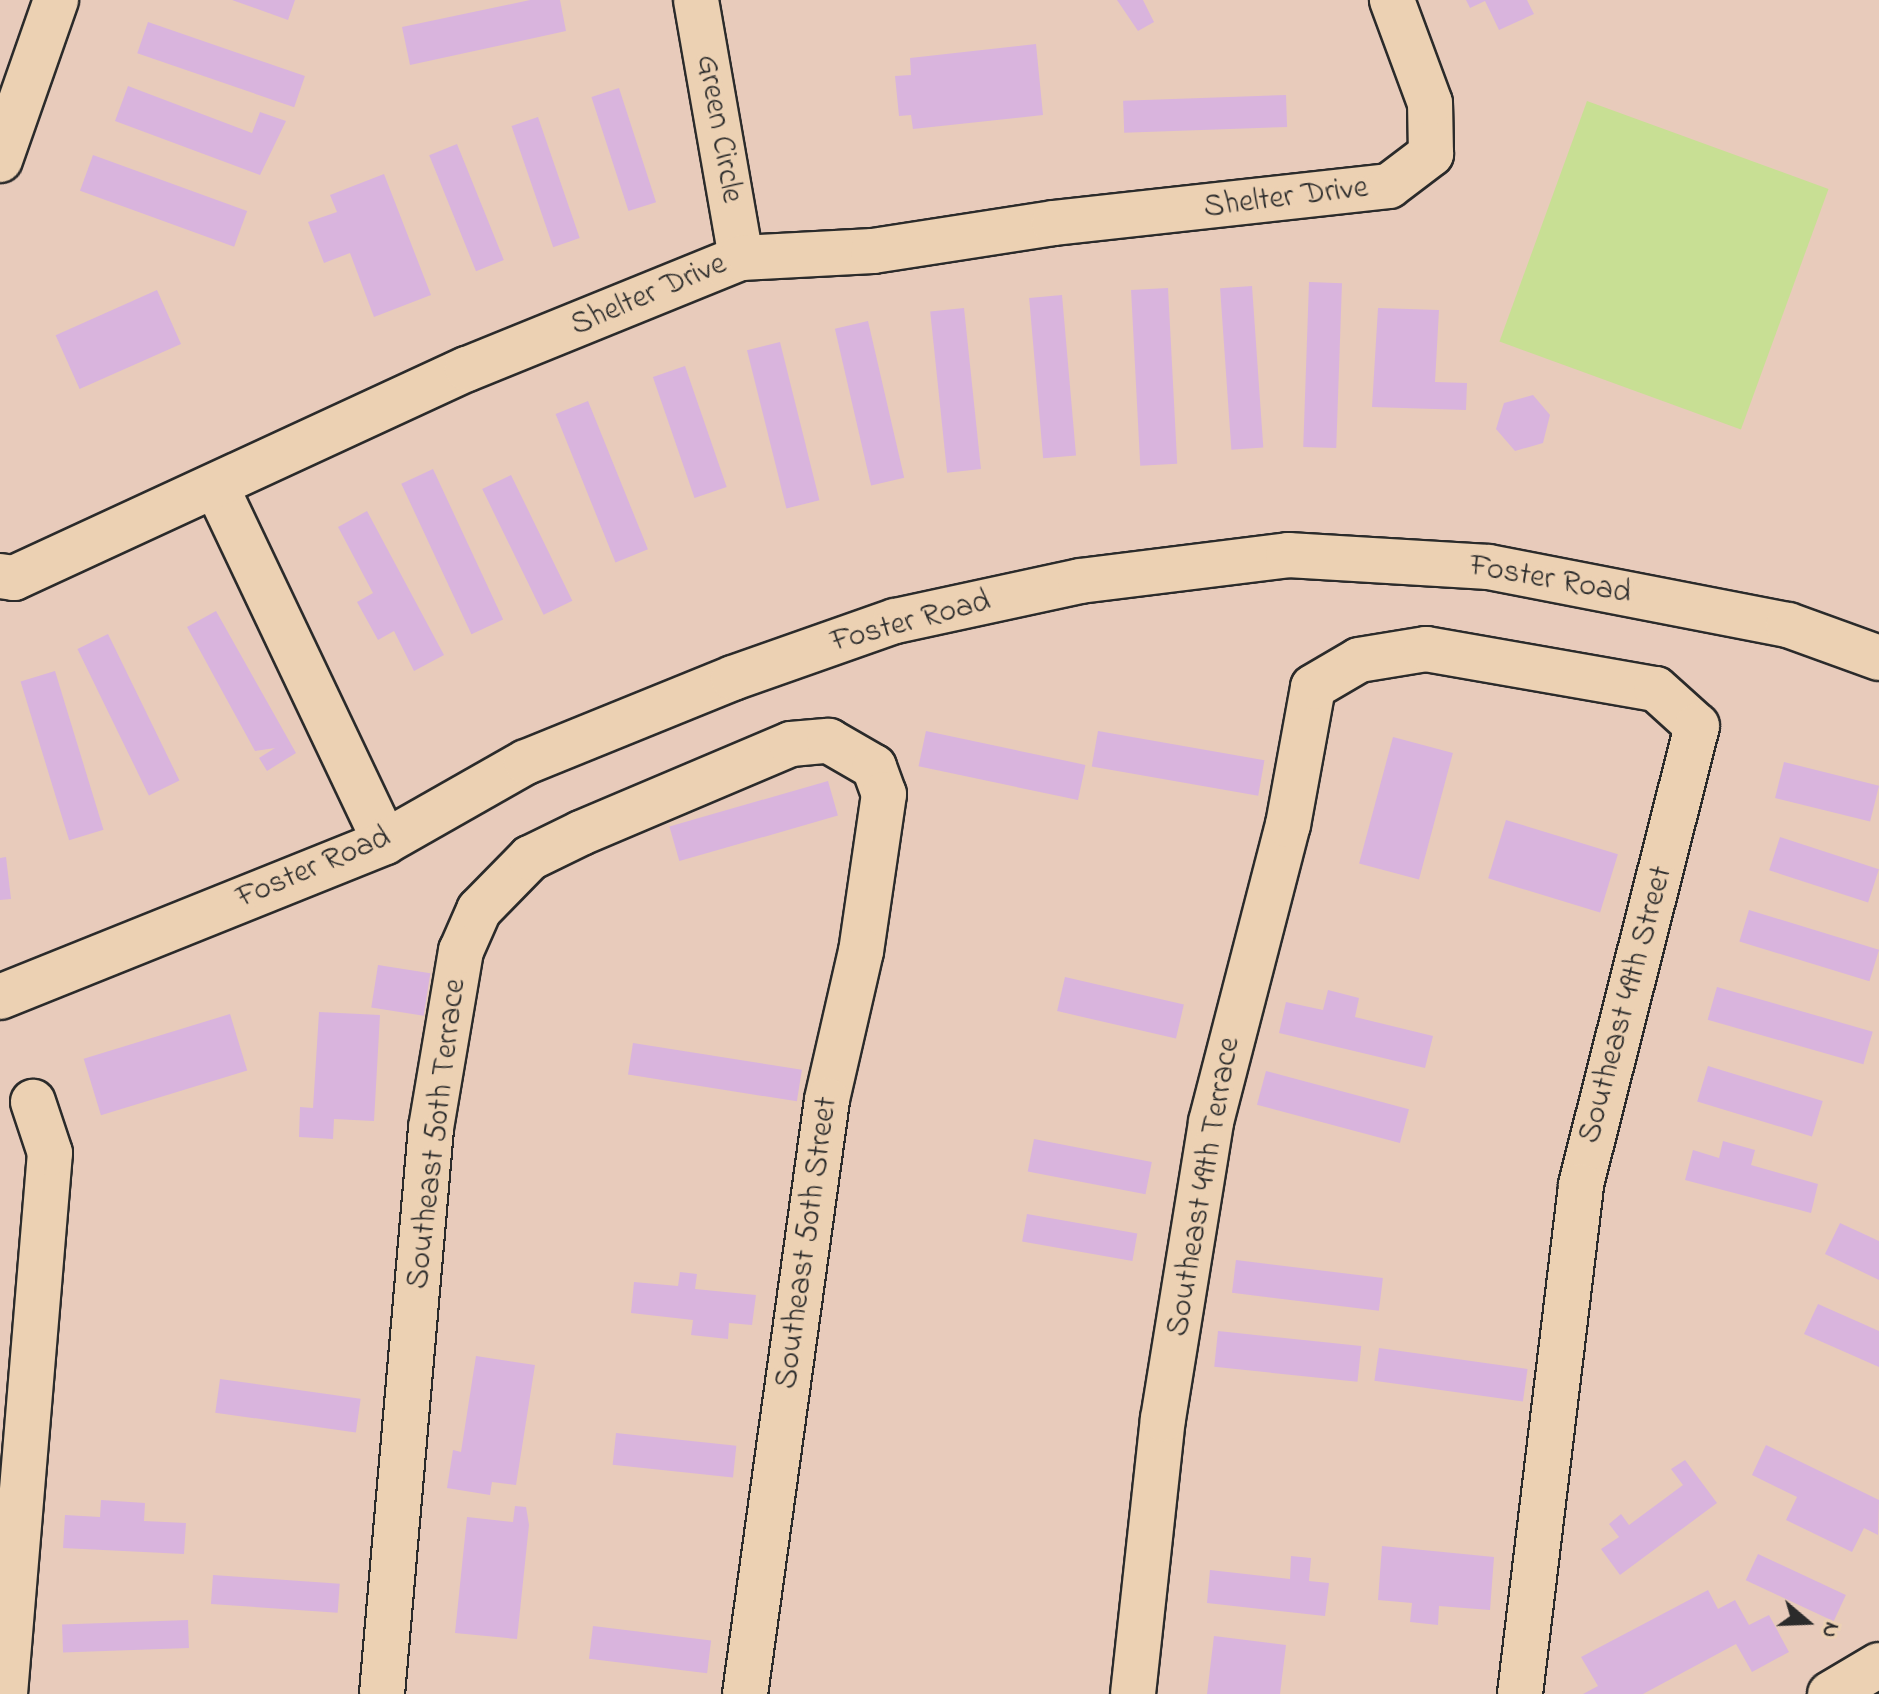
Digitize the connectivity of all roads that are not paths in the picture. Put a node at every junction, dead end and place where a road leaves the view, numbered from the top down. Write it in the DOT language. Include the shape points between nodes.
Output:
graph roads {
  1 [pos="56,0"];
  2 [pos="696,0"];
  3 [pos="1392,0"];
  4 [pos="0,160"];
  5 [pos="741,258"];
  6 [pos="216,486"];
  7 [pos="0,576"];
  8 [pos="1879,658"];
  9 [pos="1313,687"];
  10 [pos="884,794"];
  11 [pos="385,842"];
  12 [pos="0,997"];
  13 [pos="33,1102"];
  14 [pos="1879,1665"];
  15 [pos="5,1694"];
  16 [pos="382,1694"];
  17 [pos="745,1694"];
  18 [pos="1133,1694"];
  19 [pos="1520,1694"];
  20 [pos="1830,1694"];
  1 -- 4 [label="street"];
  2 -- 5 [label="street, Green Circle"];
  3 -- 5 [label="street, Shelter Drive" via="1430,103 1431,154 1389,186 1054,223 873,251"];
  5 -- 6 [label="street, Shelter Drive" via="467,369"];
  6 -- 7 [label="street, Shelter Drive" via="14,578"];
  6 -- 11 [label="street"];
  8 -- 11 [label="street, Foster Road" via="1788,625 1489,567 1288,555 1125,575 895,621 733,678 526,762"];
  9 -- 18 [label="street, Southeast 49th Terrace" via="1288,825 1211,1122 1163,1419"];
  9 -- 19 [label="street, Southeast 49th Street" via="1359,660 1426,649 1656,689 1697,726 1581,1186"];
  10 -- 16 [label="street, Southeast 50th Terrace" via="874,767 856,753 829,741 791,744 530,858 479,910 461,951 431,1128"];
  10 -- 17 [label="street, Southeast 50th Street" via="861,951 827,1100"];
  11 -- 12 [label="street, Foster Road"];
  13 -- 15 [label="street" via="50,1153"];
  14 -- 20 [label="street"];
}
